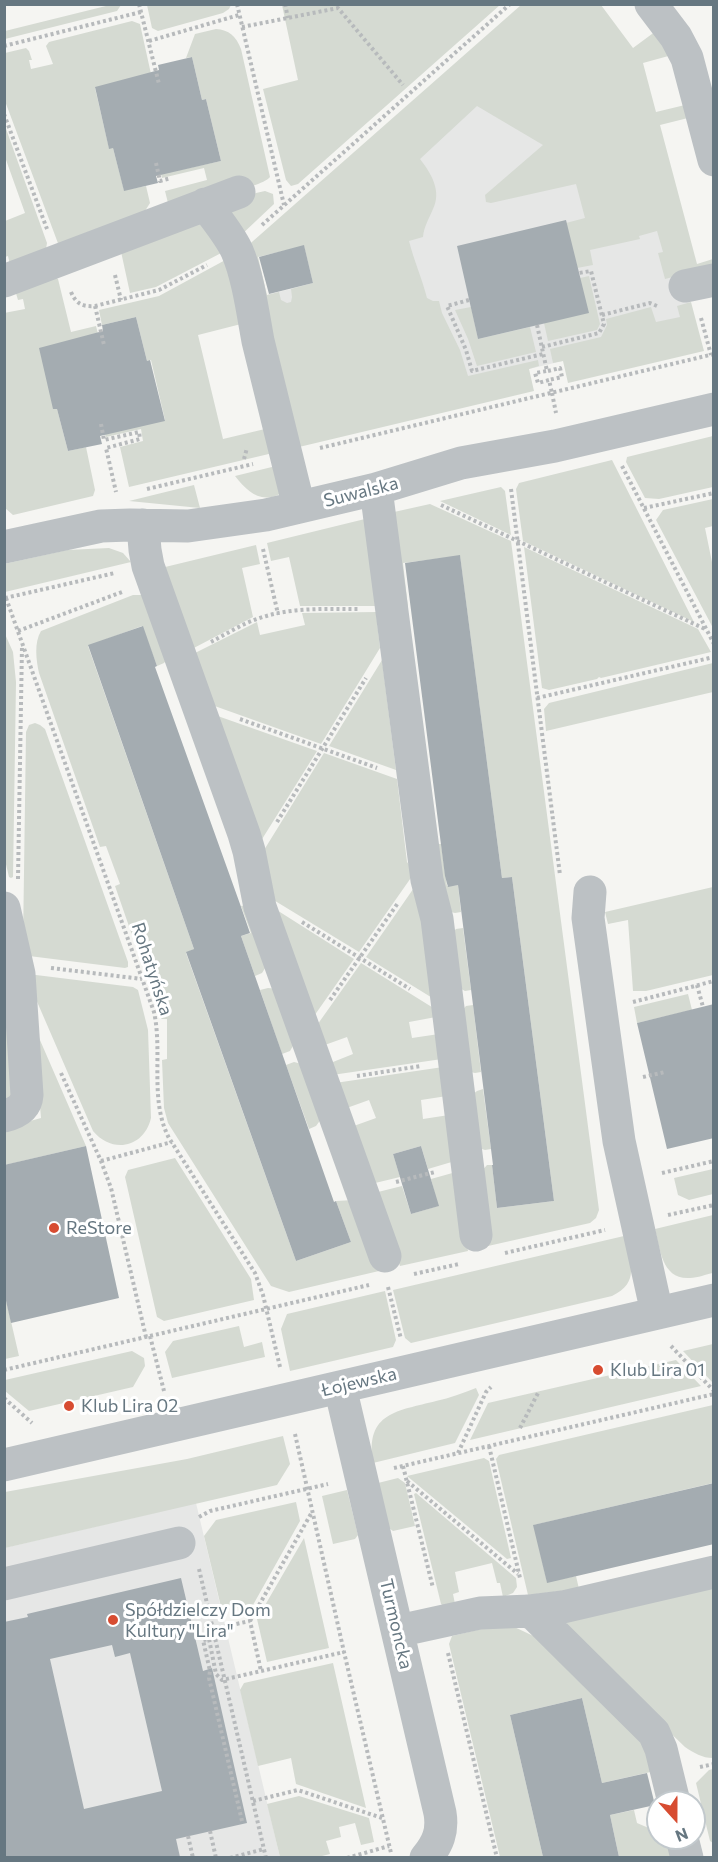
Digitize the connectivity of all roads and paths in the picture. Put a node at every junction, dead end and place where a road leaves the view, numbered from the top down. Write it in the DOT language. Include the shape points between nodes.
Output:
graph roads {
  1 [pos="139,4"];
  2 [pos="237,4"];
  3 [pos="285,4"];
  4 [pos="316,4"];
  5 [pos="510,4"];
  6 [pos="651,4"];
  7 [pos="141,12"];
  8 [pos="318,12"];
  9 [pos="239,15"];
  10 [pos="288,18"];
  11 [pos="242,27"];
  12 [pos="149,40"];
  13 [pos="4,46"];
  14 [pos="159,84"];
  15 [pos="403,85"];
  16 [pos="4,114"];
  17 [pos="714,160"];
  18 [pos="239,192"];
  19 [pos="206,204"];
  20 [pos="284,205"];
  21 [pos="236,248"];
  22 [pos="59,260"];
  23 [pos="579,273"];
  24 [pos="4,281"];
  25 [pos="469,300"];
  26 [pos="94,306"];
  27 [pos="658,306"];
  28 [pos="602,315"];
  29 [pos="537,325"];
  30 [pos="104,345"];
  31 [pos="542,347"];
  32 [pos="543,354"];
  33 [pos="714,354"];
  34 [pos="547,371"];
  35 [pos="549,380"];
  36 [pos="552,393"];
  37 [pos="714,408"];
  38 [pos="100,424"];
  39 [pos="104,440"];
  40 [pos="106,448"];
  41 [pos="312,450"];
  42 [pos="621,463"];
  43 [pos="510,480"];
  44 [pos="376,489"];
  45 [pos="714,493"];
  46 [pos="117,496"];
  47 [pos="439,504"];
  48 [pos="299,507"];
  49 [pos="644,508"];
  50 [pos="143,525"];
  51 [pos="517,540"];
  52 [pos="4,548"];
  53 [pos="266,562"];
  54 [pos="153,580"];
  55 [pos="6,598"];
  56 [pos="278,614"];
  57 [pos="394,620"];
  58 [pos="705,629"];
  59 [pos="18,631"];
  60 [pos="22,643"];
  61 [pos="714,644"];
  62 [pos="181,657"];
  63 [pos="714,657"];
  64 [pos="599,677"];
  65 [pos="601,683"];
  66 [pos="537,698"];
  67 [pos="198,704"];
  68 [pos="323,748"];
  69 [pos="415,781"];
  70 [pos="426,865"];
  71 [pos="560,875"];
  72 [pos="254,879"];
  73 [pos="590,892"];
  74 [pos="11,899"];
  75 [pos="360,958"];
  76 [pos="17,964"];
  77 [pos="142,980"];
  78 [pos="714,981"];
  79 [pos="697,985"];
  80 [pos="628,1007"];
  81 [pos="703,1007"];
  82 [pos="449,1014"];
  83 [pos="306,1035"];
  84 [pos="455,1062"];
  85 [pos="58,1066"];
  86 [pos="665,1072"];
  87 [pos="648,1076"];
  88 [pos="322,1081"];
  89 [pos="4,1116"];
  90 [pos="172,1142"];
  91 [pos="101,1161"];
  92 [pos="714,1161"];
  93 [pos="467,1163"];
  94 [pos="656,1174"];
  95 [pos="362,1191"];
  96 [pos="714,1204"];
  97 [pos="655,1214"];
  98 [pos="472,1248"];
  99 [pos="502,1254"];
  100 [pos="388,1274"];
  101 [pos="714,1300"];
  102 [pos="266,1309"];
  103 [pos="657,1313"];
  104 [pos="148,1337"];
  105 [pos="681,1343"];
  106 [pos="4,1370"];
  107 [pos="408,1370"];
  108 [pos="281,1373"];
  109 [pos="496,1385"];
  110 [pos="340,1387"];
  111 [pos="164,1391"];
  112 [pos="539,1391"];
  113 [pos="714,1393"];
  114 [pos="4,1398"];
  115 [pos="32,1423"];
  116 [pos="520,1428"];
  117 [pos="295,1434"];
  118 [pos="489,1446"];
  119 [pos="457,1453"];
  120 [pos="4,1465"];
  121 [pos="404,1466"];
  122 [pos="385,1471"];
  123 [pos="407,1481"];
  124 [pos="336,1482"];
  125 [pos="308,1489"];
  126 [pos="313,1511"];
  127 [pos="190,1543"];
  128 [pos="714,1572"];
  129 [pos="519,1575"];
  130 [pos="4,1584"];
  131 [pos="527,1611"];
  132 [pos="250,1621"];
  133 [pos="441,1621"];
  134 [pos="213,1629"];
  135 [pos="398,1631"];
  136 [pos="344,1652"];
  137 [pos="261,1671"];
  138 [pos="224,1679"];
  139 [pos="671,1790"];
  140 [pos="253,1801"];
  141 [pos="383,1818"];
  142 [pos="242,1821"];
  143 [pos="210,1831"];
  144 [pos="188,1836"];
  145 [pos="389,1846"];
  146 [pos="264,1849"];
  147 [pos="391,1854"];
  148 [pos="193,1857"];
  149 [pos="216,1857"];
  150 [pos="230,1857"];
  151 [pos="266,1857"];
  152 [pos="347,1857"];
  153 [pos="426,1857"];
  154 [pos="497,1857"];
  1 -- 7 [label="path"];
  2 -- 9 [label="path"];
  3 -- 10 [label="path"];
  4 -- 8 [label="path"];
  5 -- 20 [label="path"];
  6 -- 17 [label="street" via="687,58"];
  7 -- 12 [label="path"];
  7 -- 13 [label="path"];
  8 -- 10 [label="path"];
  8 -- 15 [label="path" via="338,8"];
  9 -- 11 [label="path"];
  9 -- 12 [label="path"];
  10 -- 11 [label="path"];
  11 -- 20 [label="path"];
  12 -- 14 [label="path"];
  16 -- 22 [label="path"];
  18 -- 19 [label="street"];
  19 -- 21 [label="street"];
  19 -- 22 [label="street"];
  20 -- 21 [label="path"];
  21 -- 26 [label="path" via="159,290"];
  21 -- 48 [label="street"];
  22 -- 24 [label="street"];
  22 -- 26 [label="path" via="74,298 81,305"];
  23 -- 28 [label="path" via="591,271"];
  25 -- 32 [label="path" via="447,306 472,370"];
  26 -- 30 [label="path"];
  27 -- 28 [label="path" via="650,303"];
  28 -- 31 [label="path" via="604,324 599,333"];
  29 -- 31 [label="path"];
  31 -- 32 [label="path"];
  32 -- 34 [label="path"];
  33 -- 36 [label="path"];
  34 -- 35 [label="path" via="536,373 538,383"];
  34 -- 35 [label="path" via="560,368 562,377"];
  35 -- 36 [label="path"];
  36 -- 41 [label="path"];
  37 -- 44 [label="street, Suwalska" via="555,446 461,463"];
  38 -- 39 [label="path"];
  39 -- 40 [label="path"];
  39 -- 40 [label="path" via="139,432 140,439"];
  40 -- 46 [label="path"];
  42 -- 49 [label="path"];
  43 -- 51 [label="path"];
  44 -- 48 [label="street, Suwalska"];
  44 -- 57 [label="street"];
  45 -- 49 [label="path"];
  47 -- 51 [label="path"];
  48 -- 50 [label="street, Suwalska" via="203,525"];
  49 -- 58 [label="path"];
  50 -- 52 [label="street, Suwalska" via="101,526"];
  50 -- 54 [label="street"];
  51 -- 58 [label="path"];
  51 -- 66 [label="path"];
  53 -- 56 [label="path"];
  54 -- 59 [label="path"];
  54 -- 62 [label="street"];
  55 -- 59 [label="path, Rohatyńska"];
  56 -- 57 [label="path" via="300,609"];
  56 -- 62 [label="path" via="257,619"];
  57 -- 68 [label="path"];
  57 -- 69 [label="street"];
  58 -- 61 [label="path"];
  59 -- 60 [label="path, Rohatyńska"];
  60 -- 74 [label="path"];
  60 -- 77 [label="path, Rohatyńska"];
  62 -- 67 [label="street"];
  63 -- 65 [label="path"];
  64 -- 65 [label="path"];
  65 -- 66 [label="path"];
  66 -- 71 [label="path"];
  67 -- 68 [label="path"];
  67 -- 72 [label="street" via="244,834"];
  68 -- 69 [label="path"];
  68 -- 72 [label="path"];
  69 -- 70 [label="street"];
  70 -- 75 [label="path"];
  70 -- 82 [label="street" via="438,919"];
  72 -- 75 [label="path"];
  72 -- 83 [label="street" via="260,907"];
  73 -- 97 [label="street" via="588,918 618,1141"];
  74 -- 76 [label="street"];
  75 -- 82 [label="path"];
  75 -- 83 [label="path"];
  76 -- 77 [label="path"];
  76 -- 89 [label="street" via="27,1100 20,1110"];
  77 -- 90 [label="path, Rohatyńska" via="158,1036 161,1118"];
  78 -- 79 [label="path"];
  79 -- 80 [label="path" via="634,1000"];
  79 -- 81 [label="path"];
  82 -- 84 [label="street"];
  83 -- 88 [label="street"];
  84 -- 88 [label="path"];
  84 -- 93 [label="street"];
  85 -- 91 [label="path"];
  86 -- 87 [label="path"];
  88 -- 95 [label="street"];
  90 -- 91 [label="path"];
  90 -- 102 [label="path, Rohatyńska" via="255,1274"];
  91 -- 104 [label="path"];
  92 -- 94 [label="path"];
  93 -- 95 [label="path"];
  93 -- 98 [label="street"];
  95 -- 100 [label="street"];
  96 -- 97 [label="path"];
  97 -- 99 [label="path"];
  97 -- 103 [label="street"];
  98 -- 100 [label="path"];
  100 -- 102 [label="path"];
  100 -- 107 [label="path"];
  101 -- 103 [label="street, Łojewska"];
  102 -- 104 [label="path"];
  102 -- 108 [label="path, Rohatyńska"];
  103 -- 107 [label="street, Łojewska"];
  104 -- 106 [label="path"];
  104 -- 111 [label="path"];
  105 -- 113 [label="path" via="670,1346"];
  107 -- 110 [label="street, Łojewska"];
  109 -- 119 [label="path" via="486,1392"];
  110 -- 120 [label="street, Łojewska"];
  110 -- 135 [label="street, Turmoncka"];
  112 -- 116 [label="path"];
  113 -- 118 [label="path"];
  114 -- 115 [label="path"];
  117 -- 125 [label="path"];
  118 -- 119 [label="path"];
  118 -- 129 [label="path"];
  119 -- 121 [label="path"];
  121 -- 122 [label="path"];
  121 -- 123 [label="path"];
  123 -- 129 [label="path"];
  123 -- 133 [label="path"];
  124 -- 125 [label="path"];
  125 -- 126 [label="path"];
  125 -- 127 [label="path" via="201,1515"];
  126 -- 132 [label="path"];
  126 -- 136 [label="path"];
  127 -- 130 [label="street"];
  127 -- 134 [label="path"];
  128 -- 131 [label="street" via="563,1607"];
  129 -- 131 [label="path"];
  131 -- 133 [label="street" via="480,1613"];
  131 -- 139 [label="street" via="654,1733"];
  132 -- 134 [label="path"];
  132 -- 137 [label="path"];
  133 -- 135 [label="street"];
  133 -- 154 [label="path"];
  134 -- 138 [label="path"];
  135 -- 153 [label="street, Turmoncka" via="442,1823 437,1842"];
  136 -- 137 [label="path"];
  136 -- 141 [label="path"];
  137 -- 138 [label="path"];
  138 -- 140 [label="path"];
  138 -- 142 [label="path" via="217,1675 209,1639 203,1640"];
  140 -- 141 [label="path" via="298,1790"];
  140 -- 146 [label="path"];
  141 -- 145 [label="path"];
  143 -- 149 [label="path"];
  144 -- 148 [label="path"];
  145 -- 147 [label="path"];
  145 -- 152 [label="path"];
  146 -- 150 [label="path"];
  146 -- 151 [label="path"];
}
